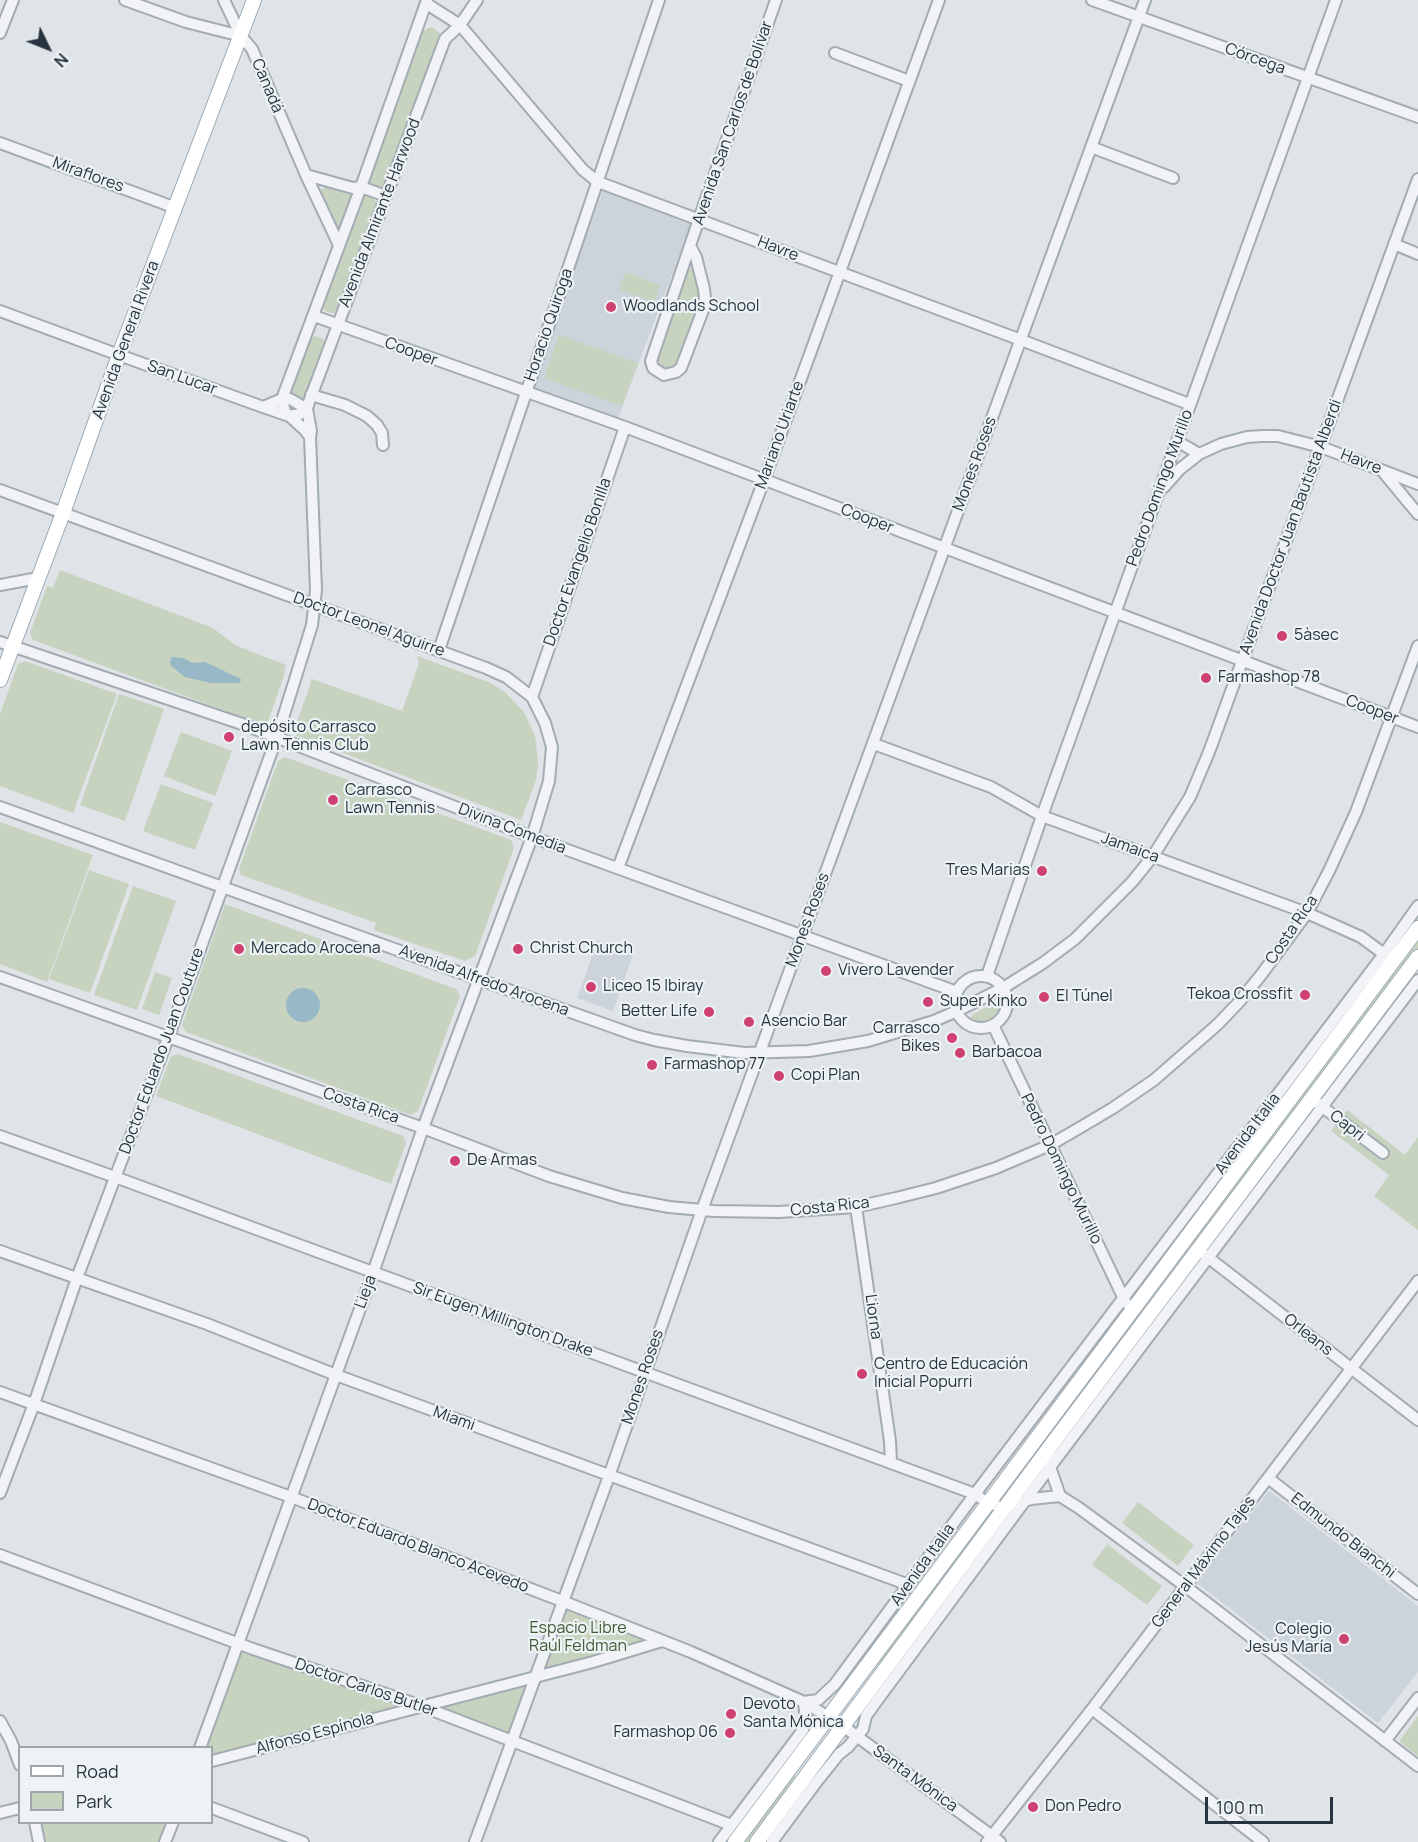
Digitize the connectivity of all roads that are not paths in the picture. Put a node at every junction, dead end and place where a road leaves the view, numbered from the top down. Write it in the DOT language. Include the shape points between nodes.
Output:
graph roads {
  1 [pos="13,0"];
  2 [pos="125,0"];
  3 [pos="224,0"];
  4 [pos="254,0"];
  5 [pos="477,0"];
  6 [pos="659,0"];
  7 [pos="776,0"];
  8 [pos="939,0"];
  9 [pos="1092,0"];
  10 [pos="1145,0"];
  11 [pos="1336,0"];
  12 [pos="427,2"];
  13 [pos="1139,17"];
  14 [pos="460,25"];
  15 [pos="0,33"];
  16 [pos="241,36"];
  17 [pos="835,53"];
  18 [pos="1307,79"];
  19 [pos="909,81"];
  20 [pos="1418,117"];
  21 [pos="0,143"];
  22 [pos="1091,147"];
  23 [pos="306,175"];
  24 [pos="1173,178"];
  25 [pos="1418,179"];
  26 [pos="598,182"];
  27 [pos="362,187"];
  28 [pos="386,196"];
  29 [pos="176,208"];
  30 [pos="699,219"];
  31 [pos="1394,244"];
  32 [pos="339,245"];
  33 [pos="690,246"];
  34 [pos="1418,254"];
  35 [pos="839,273"];
  36 [pos="0,311"];
  37 [pos="314,316"];
  38 [pos="338,325"];
  39 [pos="1021,340"];
  40 [pos="119,355"];
  41 [pos="526,393"];
  42 [pos="311,395"];
  43 [pos="282,399"];
  44 [pos="1189,404"];
  45 [pos="263,407"];
  46 [pos="307,409"];
  47 [pos="289,416"];
  48 [pos="625,427"];
  49 [pos="310,437"];
  50 [pos="1177,441"];
  51 [pos="383,446"];
  52 [pos="1321,447"];
  53 [pos="1199,454"];
  54 [pos="1382,470"];
  55 [pos="764,480"];
  56 [pos="1418,484"];
  57 [pos="0,490"];
  58 [pos="1158,496"];
  59 [pos="63,513"];
  60 [pos="1418,514"];
  61 [pos="944,548"];
  62 [pos="38,578"];
  63 [pos="0,585"];
  64 [pos="315,606"];
  65 [pos="1115,612"];
  66 [pos="6,644"];
  67 [pos="1418,646"];
  68 [pos="439,650"];
  69 [pos="1242,662"];
  70 [pos="0,680"];
  71 [pos="532,697"];
  72 [pos="1392,717"];
  73 [pos="1418,727"];
  74 [pos="277,737"];
  75 [pos="874,744"];
  76 [pos="0,807"];
  77 [pos="1042,816"];
  78 [pos="532,837"];
  79 [pos="1153,856"];
  80 [pos="618,868"];
  81 [pos="223,887"];
  82 [pos="1418,906"];
  83 [pos="1306,913"];
  84 [pos="1418,928"];
  85 [pos="803,935"];
  86 [pos="1384,954"];
  87 [pos="1418,957"];
  88 [pos="987,976"];
  89 [pos="1415,976"];
  90 [pos="0,977"];
  91 [pos="479,980"];
  92 [pos="1004,988"];
  93 [pos="957,992"];
  94 [pos="979,1001"];
  95 [pos="957,1011"];
  96 [pos="993,1025"];
  97 [pos="168,1038"];
  98 [pos="759,1053"];
  99 [pos="1317,1103"];
  100 [pos="423,1128"];
  101 [pos="0,1136"];
  102 [pos="1050,1145"];
  103 [pos="1383,1154"];
  104 [pos="115,1177"];
  105 [pos="856,1207"];
  106 [pos="702,1210"];
  107 [pos="0,1251"];
  108 [pos="1203,1253"];
  109 [pos="373,1272"];
  110 [pos="77,1278"];
  111 [pos="1418,1281"];
  112 [pos="1124,1298"];
  113 [pos="1131,1312"];
  114 [pos="1081,1366"];
  115 [pos="1351,1368"];
  116 [pos="645,1372"];
  117 [pos="336,1375"];
  118 [pos="1099,1391"];
  119 [pos="0,1392"];
  120 [pos="34,1404"];
  121 [pos="1418,1420"];
  122 [pos="1048,1448"];
  123 [pos="891,1463"];
  124 [pos="1050,1467"];
  125 [pos="609,1476"];
  126 [pos="1268,1478"];
  127 [pos="0,1493"];
  128 [pos="975,1494"];
  129 [pos="1060,1496"];
  130 [pos="291,1497"];
  131 [pos="1026,1501"];
  132 [pos="988,1503"];
  133 [pos="1004,1508"];
  134 [pos="0,1555"];
  135 [pos="909,1585"];
  136 [pos="1185,1586"];
  137 [pos="1418,1594"];
  138 [pos="562,1601"];
  139 [pos="662,1641"];
  140 [pos="237,1642"];
  141 [pos="868,1665"];
  142 [pos="882,1675"];
  143 [pos="534,1677"];
  144 [pos="1418,1698"];
  145 [pos="804,1702"];
  146 [pos="421,1706"];
  147 [pos="1092,1708"];
  148 [pos="829,1716"];
  149 [pos="0,1721"];
  150 [pos="843,1726"];
  151 [pos="857,1736"];
  152 [pos="511,1741"];
  153 [pos="1385,1741"];
  154 [pos="201,1746"];
  155 [pos="18,1760"];
  156 [pos="213,1761"];
  157 [pos="785,1764"];
  158 [pos="1418,1766"];
  159 [pos="810,1780"];
  160 [pos="770,1784"];
  161 [pos="213,1808"];
  162 [pos="18,1810"];
  163 [pos="0,1814"];
  164 [pos="782,1819"];
  165 [pos="34,1824"];
  166 [pos="171,1824"];
  167 [pos="731,1825"];
  168 [pos="993,1840"];
  169 [pos="39,1842"];
  170 [pos="165,1842"];
  171 [pos="303,1842"];
  172 [pos="475,1842"];
  173 [pos="718,1842"];
  174 [pos="735,1842"];
  175 [pos="757,1842"];
  176 [pos="772,1842"];
  177 [pos="1263,1842"];
  1 -- 15 [label="street"];
  2 -- 16 [label="street"];
  3 -- 16 [label="street, Canadá"];
  4 -- 16 [label="main road, Avenida General Rivera"];
  5 -- 14 [label="street, Avenida Almirante Harwood"];
  6 -- 26 [label="street, Horacio Quiroga"];
  7 -- 30 [label="street, Avenida San Carlos de Bolívar"];
  8 -- 19 [label="street, Mariano Uriarte"];
  9 -- 13 [label="street, Córcega"];
  10 -- 13 [label="street, Mones Roses"];
  11 -- 18 [label="street, Pedro Domingo Murillo"];
  12 -- 14 [label="street, Havre"];
  12 -- 27 [label="street, Avenida Almirante Harwood"];
  13 -- 18 [label="street, Córcega"];
  13 -- 22 [label="street, Mones Roses"];
  14 -- 26 [label="street, Havre" via="583,170"];
  14 -- 28 [label="street, Avenida Almirante Harwood" via="445,39"];
  16 -- 23 [label="street, Canadá" via="252,50"];
  16 -- 29 [label="main road, Avenida General Rivera"];
  17 -- 19 [label="street"];
  18 -- 20 [label="street, Córcega"];
  18 -- 44 [label="street, Pedro Domingo Murillo"];
  19 -- 35 [label="street, Mariano Uriarte"];
  21 -- 29 [label="street, Miraflores"];
  22 -- 24 [label="street"];
  22 -- 39 [label="street, Mones Roses"];
  23 -- 27 [label="street"];
  23 -- 32 [label="street, Canadá"];
  25 -- 31 [label="street, Avenida Doctor Juan Bautista Alberdi"];
  26 -- 30 [label="street, Havre"];
  26 -- 41 [label="street, Horacio Quiroga"];
  27 -- 28 [label="street"];
  27 -- 32 [label="street, Avenida Almirante Harwood"];
  28 -- 38 [label="street, Avenida Almirante Harwood"];
  29 -- 40 [label="main road, Avenida General Rivera"];
  30 -- 33 [label="street, Avenida San Carlos de Bolívar"];
  30 -- 35 [label="street, Havre"];
  31 -- 34 [label="street"];
  31 -- 52 [label="street, Avenida Doctor Juan Bautista Alberdi"];
  32 -- 37 [label="street, Avenida Almirante Harwood"];
  33 -- 33 [label="street, Avenida San Carlos de Bolívar" via="651,361 653,368 664,375 681,368 703,310 704,289"];
  35 -- 39 [label="street, Havre"];
  35 -- 55 [label="street, Mariano Uriarte"];
  36 -- 40 [label="street, San Lucar"];
  37 -- 38 [label="street, Cooper"];
  37 -- 43 [label="street, Avenida Almirante Harwood"];
  38 -- 41 [label="street, Cooper"];
  38 -- 42 [label="street, Avenida Almirante Harwood"];
  39 -- 44 [label="street, Havre"];
  39 -- 61 [label="street, Mones Roses"];
  40 -- 45 [label="street, San Lucar"];
  40 -- 59 [label="main road, Avenida General Rivera"];
  41 -- 48 [label="street, Cooper"];
  41 -- 68 [label="street, Horacio Quiroga"];
  42 -- 46 [label="street, Avenida Almirante Harwood"];
  42 -- 51 [label="street" via="367,416 382,433"];
  43 -- 45 [label="street"];
  43 -- 46 [label="street" via="295,400"];
  43 -- 47 [label="street"];
  44 -- 50 [label="street, Pedro Domingo Murillo"];
  45 -- 47 [label="street, San Lucar"];
  46 -- 47 [label="street"];
  46 -- 49 [label="street, Avenida Almirante Harwood"];
  47 -- 49 [label="street"];
  48 -- 55 [label="street, Cooper"];
  48 -- 71 [label="street, Doctor Evangelio Bonilla"];
  49 -- 64 [label="street, Avenida Almirante Harwood"];
  50 -- 53 [label="street"];
  50 -- 58 [label="street, Pedro Domingo Murillo"];
  52 -- 53 [label="street, Havre" via="1262,436 1221,444"];
  52 -- 54 [label="street, Havre"];
  52 -- 69 [label="street, Avenida Doctor Juan Bautista Alberdi"];
  53 -- 58 [label="street, Havre" via="1169,480"];
  54 -- 56 [label="street, Havre"];
  54 -- 60 [label="street"];
  55 -- 61 [label="street, Cooper"];
  55 -- 80 [label="street, Mariano Uriarte"];
  57 -- 59 [label="street, Doctor Leonel Aguirre"];
  58 -- 65 [label="street, Pedro Domingo Murillo"];
  59 -- 62 [label="main road, Avenida General Rivera"];
  59 -- 64 [label="street, Doctor Leonel Aguirre"];
  61 -- 65 [label="street, Cooper"];
  61 -- 75 [label="street, Mones Roses"];
  62 -- 63 [label="street"];
  62 -- 66 [label="main road, Avenida General Rivera"];
  64 -- 68 [label="street, Doctor Leonel Aguirre"];
  64 -- 74 [label="street, Doctor Eduardo Juan Couture"];
  65 -- 69 [label="street, Cooper"];
  65 -- 77 [label="street, Pedro Domingo Murillo"];
  66 -- 70 [label="main road, Avenida General Rivera"];
  66 -- 74 [label="street, Divina Comedia"];
  67 -- 72 [label="street, Costa Rica"];
  68 -- 71 [label="street, Doctor Leonel Aguirre" via="496,672"];
  69 -- 72 [label="street, Cooper"];
  69 -- 79 [label="street, Avenida Doctor Juan Bautista Alberdi" via="1193,789"];
  71 -- 78 [label="street, Doctor Leonel Aguirre" via="545,723 552,765"];
  72 -- 73 [label="street, Cooper"];
  72 -- 83 [label="street, Costa Rica" via="1356,812"];
  74 -- 78 [label="street, Divina Comedia"];
  74 -- 81 [label="street, Doctor Eduardo Juan Couture"];
  75 -- 77 [label="street, Jamaica" via="991,787"];
  75 -- 85 [label="street, Mones Roses"];
  76 -- 81 [label="street, Avenida Alfredo Arocena"];
  77 -- 79 [label="street, Jamaica"];
  77 -- 88 [label="street, Pedro Domingo Murillo"];
  78 -- 80 [label="street, Divina Comedia"];
  78 -- 91 [label="street, Lieja"];
  79 -- 83 [label="street, Jamaica"];
  79 -- 92 [label="street, Avenida Doctor Juan Bautista Alberdi" via="1075,939"];
  80 -- 85 [label="street, Divina Comedia"];
  81 -- 91 [label="street, Avenida Alfredo Arocena"];
  81 -- 97 [label="street, Doctor Eduardo Juan Couture"];
  82 -- 86 [label="street, Avenida Italia"];
  83 -- 86 [label="street, Jamaica" via="1361,938"];
  83 -- 102 [label="street, Costa Rica" via="1239,1002 1178,1060 1122,1102"];
  84 -- 113 [label="main road, Avenida Italia"];
  85 -- 93 [label="street, Divina Comedia"];
  85 -- 98 [label="street, Mones Roses"];
  86 -- 112 [label="street, Avenida Italia"];
  87 -- 89 [label="main road, Avenida Italia"];
  88 -- 92 [label="street"];
  88 -- 93 [label="street" via="968,979"];
  89 -- 99 [label="main road, Avenida Italia"];
  90 -- 97 [label="street, Costa Rica"];
  91 -- 98 [label="street, Avenida Alfredo Arocena" via="635,1035 687,1046"];
  91 -- 100 [label="street, Lieja"];
  92 -- 94 [label="street, Avenida Doctor Juan Bautista Alberdi"];
  92 -- 96 [label="street" via="1006,1009"];
  93 -- 95 [label="street"];
  94 -- 95 [label="street, Avenida Alfredo Arocena"];
  95 -- 96 [label="street" via="969,1025"];
  95 -- 98 [label="street, Avenida Alfredo Arocena" via="868,1041 809,1051"];
  96 -- 102 [label="street, Pedro Domingo Murillo"];
  97 -- 100 [label="street, Costa Rica"];
  97 -- 104 [label="street, Doctor Eduardo Juan Couture"];
  98 -- 106 [label="street, Mones Roses"];
  99 -- 103 [label="street, Capri"];
  99 -- 108 [label="main road, Avenida Italia"];
  100 -- 106 [label="street, Costa Rica" via="549,1176 622,1198"];
  100 -- 109 [label="street, Lieja"];
  101 -- 104 [label="street, Sir Eugen Millington Drake"];
  102 -- 105 [label="street, Costa Rica" via="967,1179"];
  102 -- 112 [label="street, Pedro Domingo Murillo"];
  104 -- 109 [label="street, Sir Eugen Millington Drake"];
  104 -- 110 [label="street, Doctor Eduardo Juan Couture"];
  105 -- 106 [label="street, Costa Rica" via="779,1212"];
  105 -- 123 [label="street, Liorna"];
  106 -- 116 [label="street, Mones Roses"];
  107 -- 110 [label="street, Miami"];
  108 -- 115 [label="street, Orleans"];
  108 -- 118 [label="main road, Avenida Italia"];
  109 -- 116 [label="street, Sir Eugen Millington Drake"];
  109 -- 117 [label="street, Lieja"];
  110 -- 117 [label="street, Miami"];
  110 -- 120 [label="street, Doctor Eduardo Juan Couture"];
  111 -- 115 [label="street, General Máximo Tajes"];
  112 -- 113 [label="street, Pedro Domingo Murillo"];
  112 -- 114 [label="street, Avenida Italia"];
  113 -- 114 [label="main road, Avenida Italia"];
  114 -- 128 [label="street, Avenida Italia"];
  114 -- 132 [label="main road, Avenida Italia"];
  115 -- 121 [label="street, Orleans"];
  115 -- 126 [label="street, General Máximo Tajes"];
  116 -- 123 [label="street, Sir Eugen Millington Drake"];
  116 -- 125 [label="street, Mones Roses"];
  117 -- 125 [label="street, Miami"];
  117 -- 130 [label="street, Lieja"];
  118 -- 122 [label="main road, Avenida Italia"];
  118 -- 124 [label="street, Avenida Italia"];
  119 -- 120 [label="street, Doctor Eduardo Blanco Acevedo"];
  120 -- 127 [label="street, Doctor Eduardo Juan Couture"];
  120 -- 130 [label="street, Doctor Eduardo Blanco Acevedo"];
  122 -- 124 [label="street"];
  122 -- 133 [label="main road, Avenida Italia"];
  123 -- 128 [label="street, Sir Eugen Millington Drake"];
  124 -- 129 [label="street"];
  124 -- 131 [label="street, Avenida Italia"];
  125 -- 135 [label="street, Miami"];
  125 -- 138 [label="street, Mones Roses"];
  126 -- 136 [label="street, General Máximo Tajes"];
  126 -- 137 [label="street, Edmundo Bianchi"];
  128 -- 132 [label="street, Sir Eugen Millington Drake"];
  128 -- 135 [label="street, Avenida Italia"];
  129 -- 131 [label="street"];
  129 -- 136 [label="street"];
  130 -- 138 [label="street, Doctor Eduardo Blanco Acevedo"];
  130 -- 140 [label="street, Lieja"];
  131 -- 133 [label="street"];
  131 -- 151 [label="street, Avenida Italia" via="871,1709"];
  132 -- 133 [label="street, Sir Eugen Millington Drake"];
  132 -- 141 [label="main road, Avenida Italia"];
  133 -- 142 [label="main road, Avenida Italia"];
  134 -- 140 [label="street, Doctor Carlos Butler"];
  135 -- 145 [label="street, Avenida Italia" via="835,1684 818,1700"];
  136 -- 147 [label="street, General Máximo Tajes"];
  136 -- 153 [label="street"];
  138 -- 139 [label="street, Doctor Eduardo Blanco Acevedo"];
  138 -- 143 [label="street, Mones Roses"];
  139 -- 143 [label="street, Alfonso Espínola"];
  139 -- 145 [label="street, Doctor Eduardo Blanco Acevedo"];
  140 -- 146 [label="street, Doctor Carlos Butler"];
  140 -- 154 [label="street, Lieja"];
  141 -- 142 [label="street"];
  141 -- 148 [label="main road, Avenida Italia"];
  141 -- 150 [label="main road" via="843,1713"];
  142 -- 150 [label="main road, Avenida Italia"];
  143 -- 146 [label="street, Alfonso Espínola"];
  143 -- 152 [label="street, Mones Roses"];
  144 -- 153 [label="street"];
  145 -- 148 [label="street, Doctor Eduardo Blanco Acevedo"];
  145 -- 157 [label="street, Avenida Italia" via="806,1725"];
  146 -- 152 [label="street, Doctor Carlos Butler"];
  146 -- 156 [label="street, Alfonso Espínola"];
  147 -- 168 [label="street, General Máximo Tajes"];
  147 -- 177 [label="street"];
  148 -- 150 [label="street, Santa Mónica"];
  148 -- 157 [label="main road, Avenida Italia"];
  148 -- 159 [label="main road" via="827,1732 806,1768"];
  149 -- 155 [label="street"];
  150 -- 151 [label="street, Santa Mónica"];
  150 -- 159 [label="main road, Avenida Italia"];
  151 -- 159 [label="street, Avenida Italia"];
  151 -- 168 [label="street, Santa Mónica"];
  152 -- 167 [label="street, Doctor Carlos Butler"];
  152 -- 172 [label="street, Mones Roses"];
  153 -- 158 [label="street"];
  157 -- 159 [label="street"];
  157 -- 160 [label="main road, Avenida Italia"];
  159 -- 164 [label="main road, Avenida Italia"];
  160 -- 167 [label="street, Avenida Italia"];
  160 -- 174 [label="main road, Avenida Italia"];
  161 -- 171 [label="street"];
  162 -- 163 [label="street"];
  164 -- 175 [label="main road, Avenida Italia"];
  164 -- 176 [label="street, Avenida Italia"];
  165 -- 169 [label="street"];
  166 -- 170 [label="street"];
  167 -- 173 [label="street, Avenida Italia"];
}
